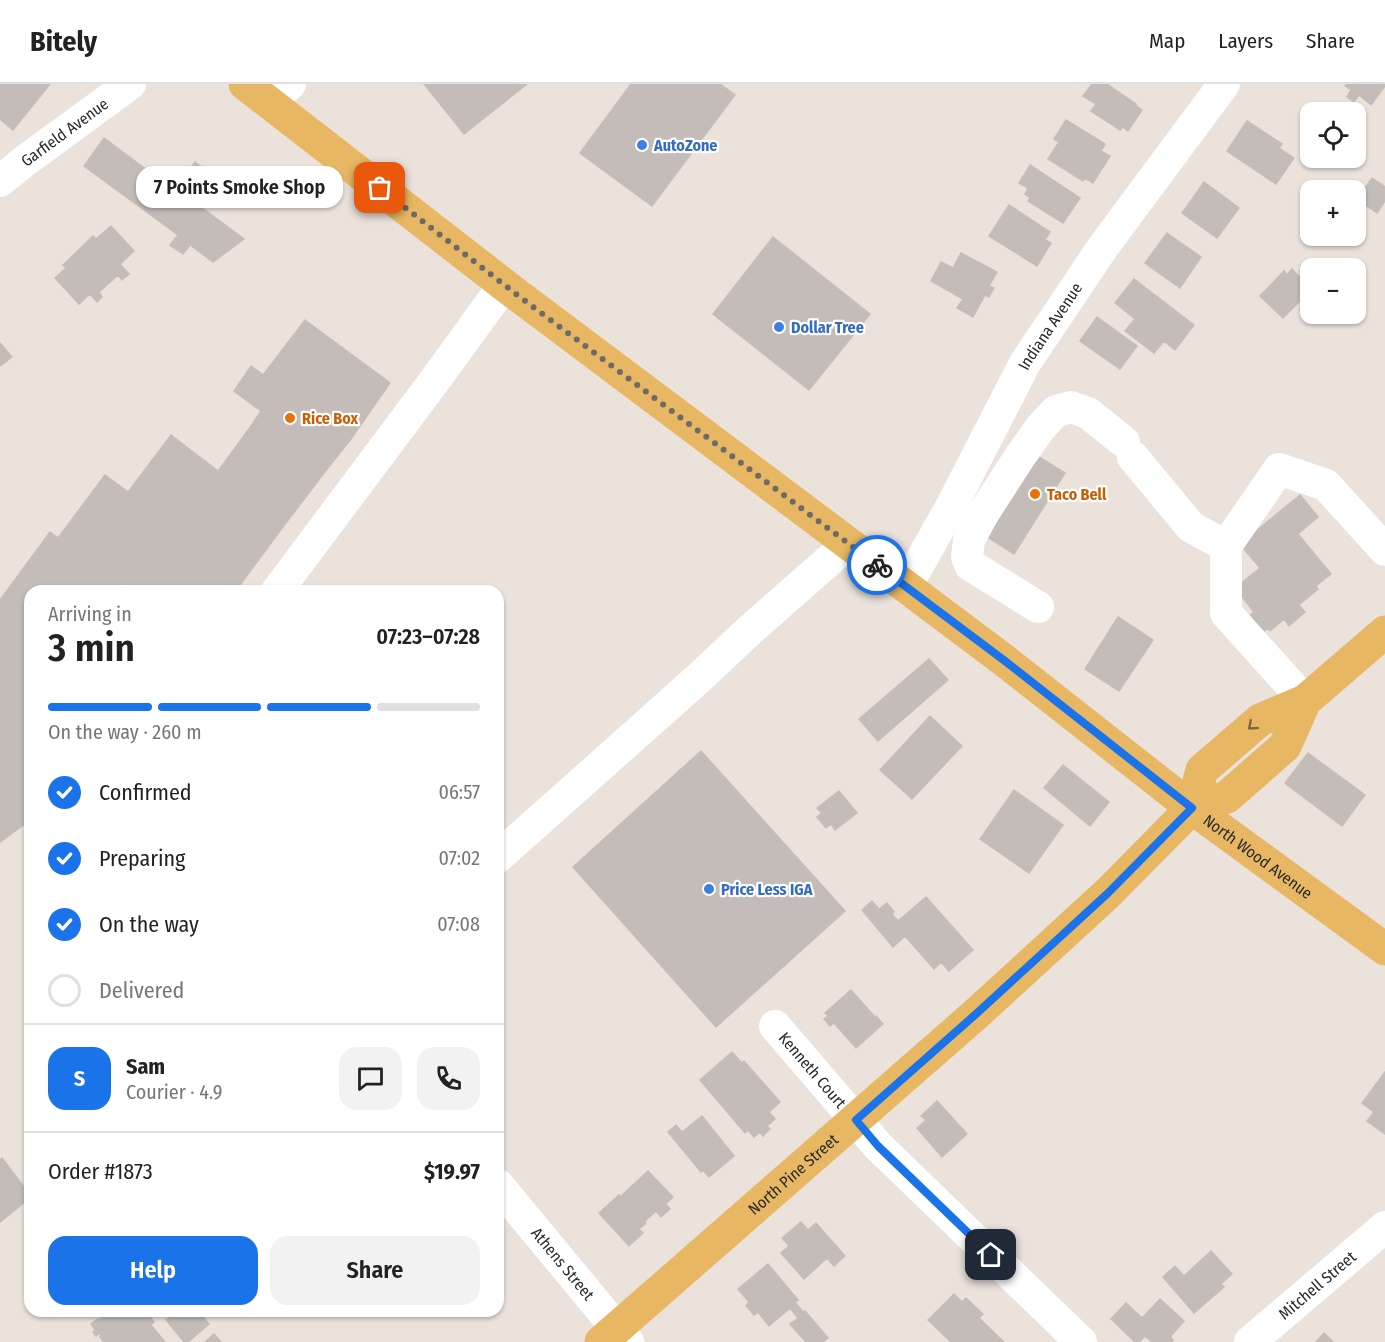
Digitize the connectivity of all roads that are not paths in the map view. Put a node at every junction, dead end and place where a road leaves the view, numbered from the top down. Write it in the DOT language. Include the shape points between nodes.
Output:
graph roads {
  1 [pos="130,84"];
  2 [pos="1224,84"];
  3 [pos="268,90"];
  4 [pos="0,181"];
  5 [pos="504,285"];
  6 [pos="849,543"];
  7 [pos="1226,546"];
  8 [pos="1385,550"];
  9 [pos="281,585"];
  10 [pos="906,587"];
  11 [pos="1038,607"];
  12 [pos="1385,632"];
  13 [pos="1305,701"];
  14 [pos="1192,808"];
  15 [pos="504,852"];
  16 [pos="1385,949"];
  17 [pos="776,1026"];
  18 [pos="856,1120"];
  19 [pos="504,1193"];
  20 [pos="1385,1227"];
  21 [pos="615,1338"];
  22 [pos="1081,1342"];
  23 [pos="1250,1342"];
  1 -- 4 [label="street, Garfield Avenue"];
  2 -- 10 [label="street, Indiana Avenue" via="1103,247 1025,363"];
  3 -- 5 [label="main road, North Wood Avenue"];
  5 -- 6 [label="main road, North Wood Avenue"];
  5 -- 9 [label="street"];
  6 -- 10 [label="main road, North Wood Avenue"];
  6 -- 15 [label="street"];
  7 -- 8 [label="street" via="1279,469 1326,485"];
  7 -- 11 [label="street" via="1191,527 1128,450 1088,413 1071,407 1056,411 1019,458 983,514 969,540 967,557 970,565"];
  7 -- 13 [label="street" via="1226,613"];
  10 -- 14 [label="main road, North Wood Avenue"];
  12 -- 13 [label="main road, North Pine Street"];
  13 -- 14 [label="main road, North Pine Street" via="1285,746 1227,797"];
  14 -- 16 [label="main road, North Wood Avenue"];
  14 -- 18 [label="main road, North Pine Street" via="1107,894"];
  17 -- 18 [label="street, Kenneth Court"];
  18 -- 21 [label="main road, North Pine Street"];
  18 -- 22 [label="street, Kenneth Court" via="878,1146"];
  19 -- 21 [label="street, Athens Street"];
  20 -- 23 [label="street, Mitchell Street"];
}
